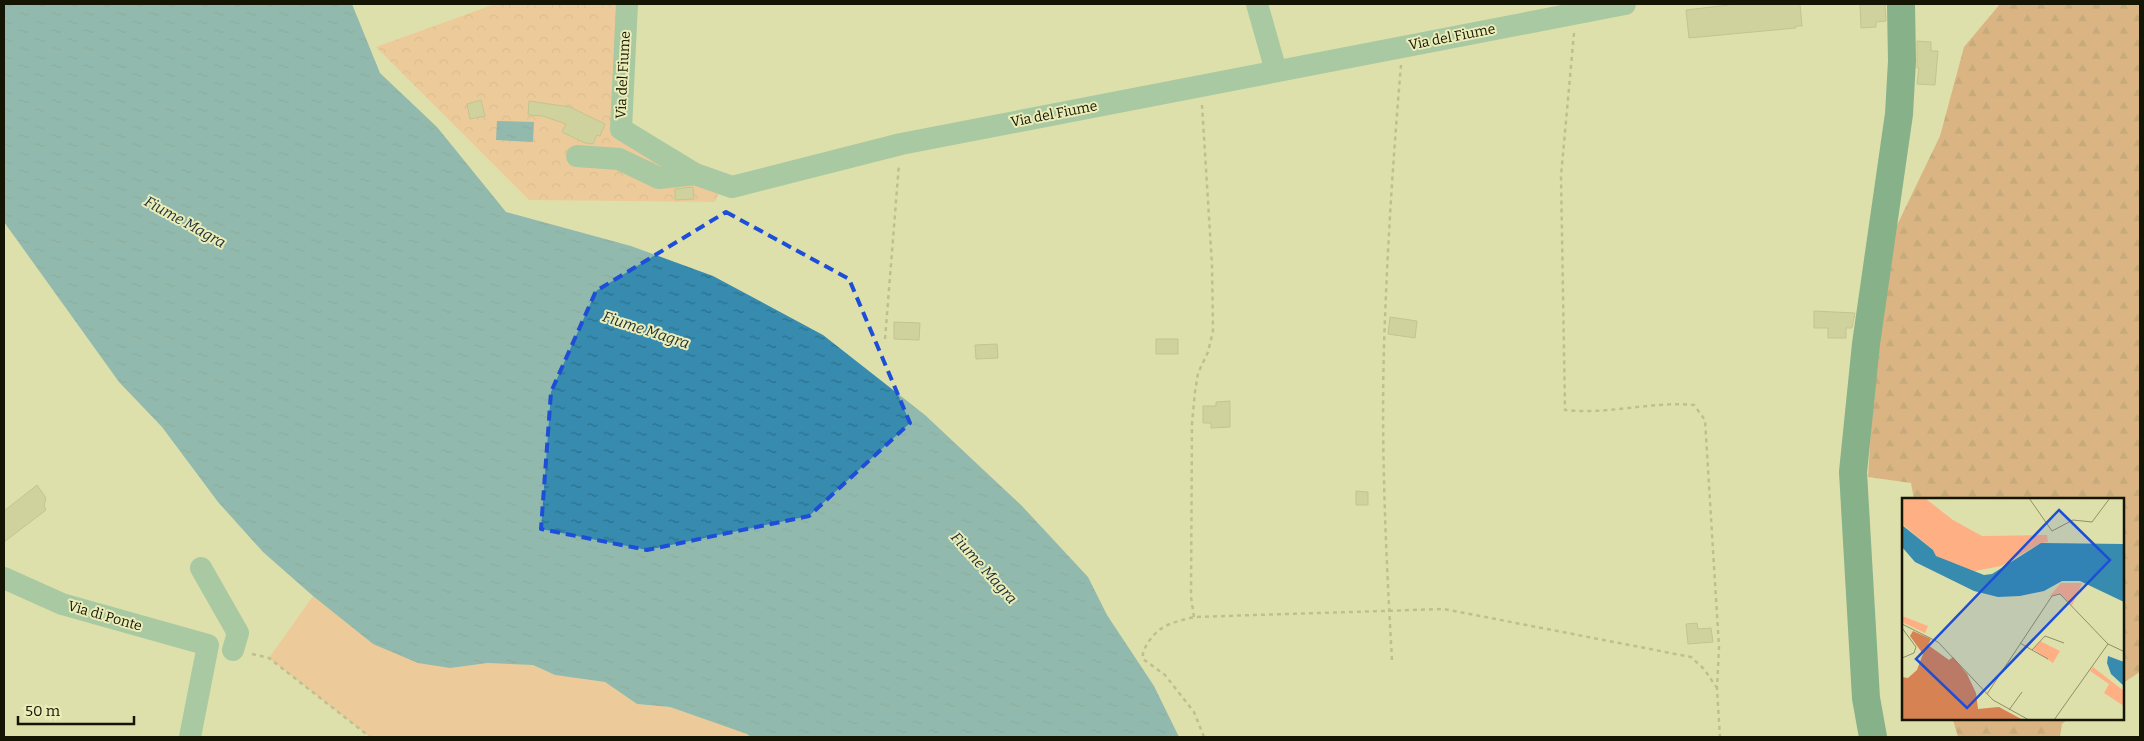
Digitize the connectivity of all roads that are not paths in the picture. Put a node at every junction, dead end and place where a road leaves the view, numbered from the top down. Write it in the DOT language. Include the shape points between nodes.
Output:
graph roads {
  1 [pos="627,4"];
  2 [pos="1257,4"];
  3 [pos="1625,4"];
  4 [pos="1901,4"];
  5 [pos="1276,71"];
  6 [pos="577,156"];
  7 [pos="696,174"];
  8 [pos="201,568"];
  9 [pos="4,578"];
  10 [pos="233,650"];
  11 [pos="190,737"];
  12 [pos="1874,737"];
  1 -- 7 [label="street, Via del Fiume" via="621,129"];
  2 -- 5 [label="street"];
  3 -- 5 [label="street, Via del Fiume"];
  4 -- 12 [label="main road" via="1899,114 1869,325 1853,472 1866,698"];
  5 -- 7 [label="street, Via del Fiume" via="901,144 732,187"];
  6 -- 7 [label="street" via="620,159 659,178"];
  8 -- 10 [label="street" via="238,633"];
  9 -- 11 [label="street, Via di Ponte" via="62,604 208,645"];
}
